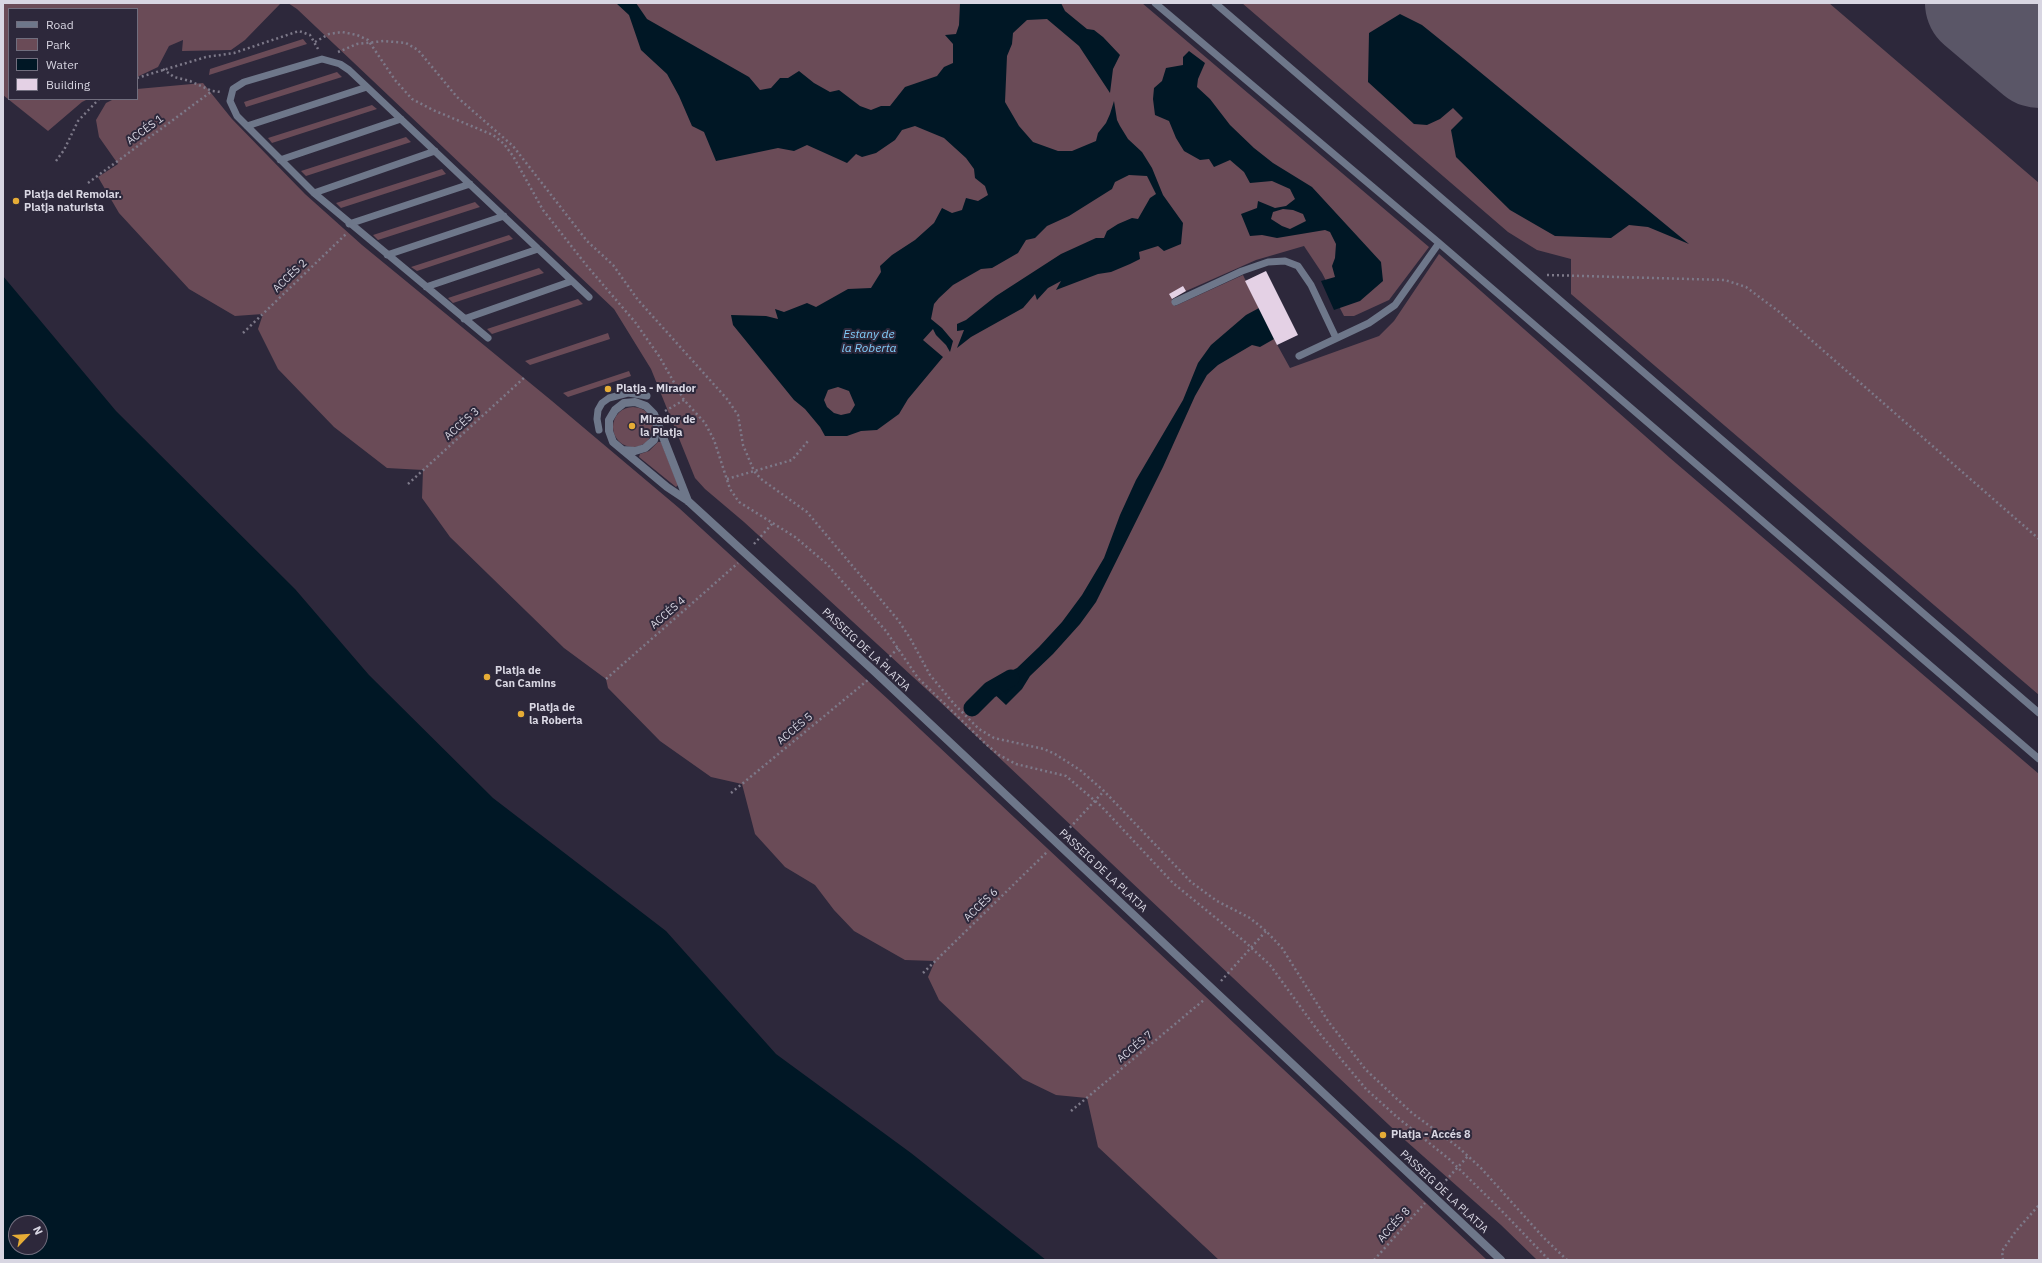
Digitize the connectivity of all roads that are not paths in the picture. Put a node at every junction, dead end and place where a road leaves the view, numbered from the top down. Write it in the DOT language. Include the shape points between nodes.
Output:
graph roads {
  1 [pos="1155,3"];
  2 [pos="1215,3"];
  3 [pos="367,87"];
  4 [pos="401,119"];
  5 [pos="247,126"];
  6 [pos="435,151"];
  7 [pos="280,160"];
  8 [pos="470,184"];
  9 [pos="314,193"];
  10 [pos="504,216"];
  11 [pos="349,228"];
  12 [pos="1439,243"];
  13 [pos="538,249"];
  14 [pos="387,255"];
  15 [pos="572,281"];
  16 [pos="426,287"];
  17 [pos="589,297"];
  18 [pos="1175,302"];
  19 [pos="464,318"];
  20 [pos="488,338"];
  21 [pos="1336,338"];
  22 [pos="1299,356"];
  23 [pos="647,396"];
  24 [pos="658,422"];
  25 [pos="599,430"];
  26 [pos="622,450"];
  27 [pos="688,502"];
  28 [pos="2039,713"];
  29 [pos="2039,758"];
  30 [pos="1501,1260"];
  1 -- 12 [label="lane"];
  2 -- 28 [label="lane"];
  3 -- 4 [label="lane"];
  3 -- 5 [label="lane"];
  3 -- 5 [label="lane" via="349,70 332,60 322,59 244,82 233,89 230,101 232,108"];
  4 -- 6 [label="lane"];
  4 -- 7 [label="lane"];
  5 -- 7 [label="lane"];
  6 -- 8 [label="lane"];
  6 -- 9 [label="lane"];
  7 -- 9 [label="lane"];
  8 -- 10 [label="lane"];
  8 -- 11 [label="lane"];
  9 -- 11 [label="lane"];
  10 -- 13 [label="lane"];
  10 -- 14 [label="lane"];
  11 -- 14 [label="lane"];
  12 -- 21 [label="lane" via="1395,305 1369,322"];
  12 -- 29 [label="lane"];
  13 -- 15 [label="lane"];
  13 -- 16 [label="lane"];
  14 -- 16 [label="lane"];
  15 -- 17 [label="lane"];
  15 -- 19 [label="lane"];
  16 -- 19 [label="lane"];
  18 -- 21 [label="lane" via="1242,271 1268,262 1285,261 1298,266 1311,285"];
  19 -- 20 [label="lane"];
  21 -- 22 [label="lane"];
  23 -- 25 [label="lane" via="628,393 602,402 597,419"];
  24 -- 26 [label="street" via="654,440 645,448 635,451"];
  24 -- 26 [label="street, PASSEIG DE LA PLATJA" via="646,406 635,402 624,404 615,410 609,420 609,431 613,442"];
  24 -- 27 [label="street, PASSEIG DE LA PLATJA"];
  26 -- 27 [label="street, PASSEIG DE LA PLATJA"];
  27 -- 30 [label="street, PASSEIG DE LA PLATJA" via="881,678"];
}
